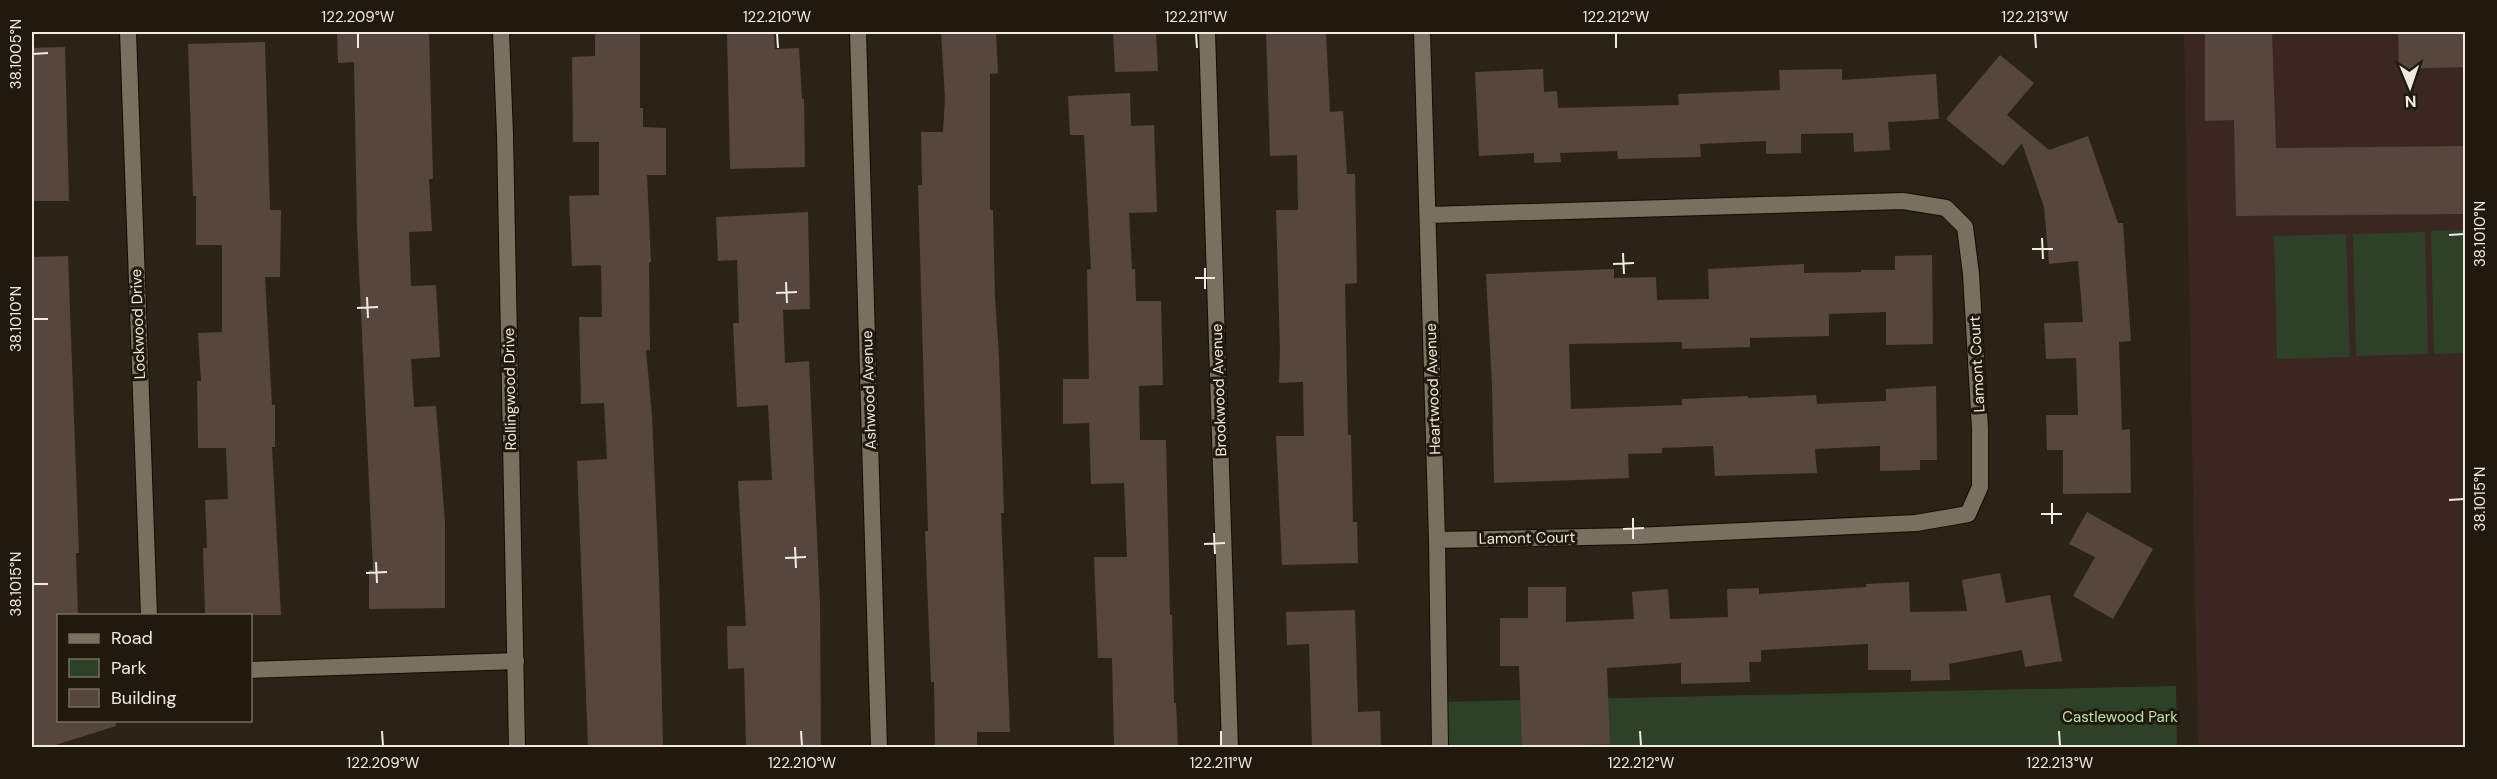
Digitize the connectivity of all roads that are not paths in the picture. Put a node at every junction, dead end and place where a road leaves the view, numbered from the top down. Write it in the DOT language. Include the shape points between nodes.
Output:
graph roads {
  1 [pos="128,32"];
  2 [pos="501,32"];
  3 [pos="858,32"];
  4 [pos="1207,32"];
  5 [pos="1422,32"];
  6 [pos="1428,215"];
  7 [pos="1437,540"];
  8 [pos="149,614"];
  9 [pos="516,662"];
  10 [pos="252,670"];
  11 [pos="517,747"];
  12 [pos="879,747"];
  13 [pos="1230,747"];
  14 [pos="1440,747"];
  1 -- 8 [label="street, Lockwood Drive"];
  2 -- 9 [label="street, Rollingwood Drive"];
  3 -- 12 [label="street, Ashwood Avenue"];
  4 -- 13 [label="street, Brookwood Avenue"];
  5 -- 6 [label="street, Heartwood Avenue"];
  6 -- 7 [label="street, Heartwood Avenue"];
  6 -- 7 [label="street, Lamont Court" via="1904,201 1946,208 1965,227 1980,429 1980,487 1968,514 1904,524"];
  7 -- 14 [label="street, Heartwood Avenue"];
  9 -- 10 [label="street"];
  9 -- 11 [label="street, Rollingwood Drive"];
}
